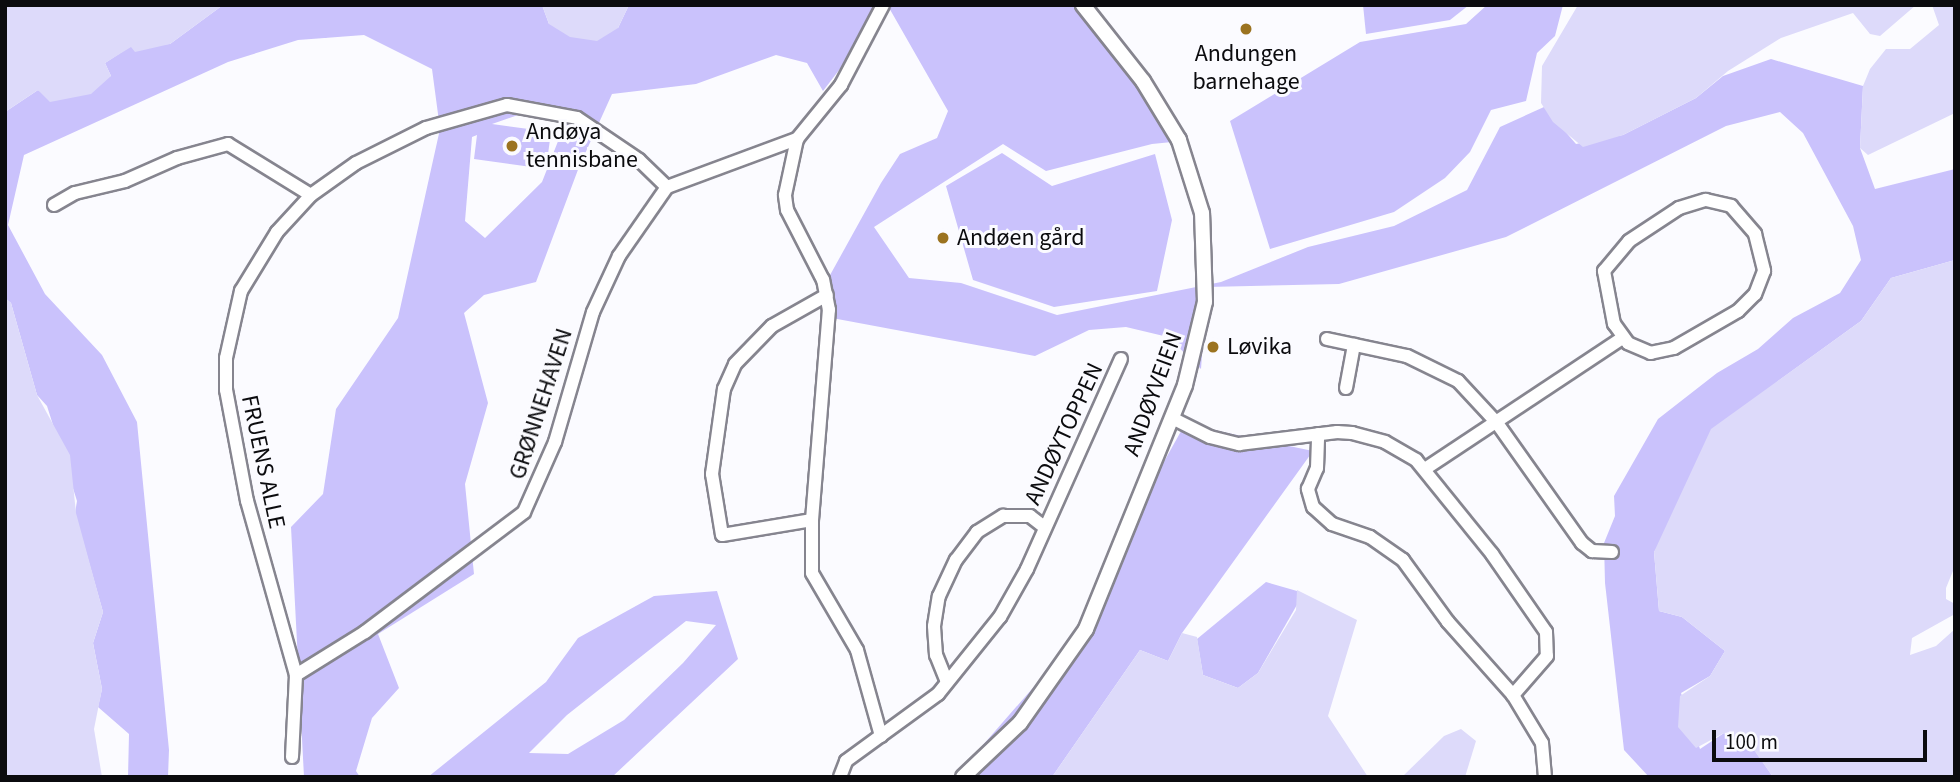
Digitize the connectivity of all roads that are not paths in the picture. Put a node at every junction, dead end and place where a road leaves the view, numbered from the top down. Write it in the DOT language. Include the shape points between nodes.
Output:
graph roads {
  1 [pos="883,5"];
  2 [pos="1083,5"];
  3 [pos="797,139"];
  4 [pos="667,187"];
  5 [pos="311,195"];
  6 [pos="54,205"];
  7 [pos="827,295"];
  8 [pos="1327,339"];
  9 [pos="1621,339"];
  10 [pos="1354,345"];
  11 [pos="1121,359"];
  12 [pos="1346,388"];
  13 [pos="1172,418"];
  14 [pos="1497,423"];
  15 [pos="1318,434"];
  16 [pos="1425,469"];
  17 [pos="812,520"];
  18 [pos="1044,527"];
  19 [pos="1612,552"];
  20 [pos="296,675"];
  21 [pos="947,682"];
  22 [pos="1513,695"];
  23 [pos="881,736"];
  24 [pos="292,757"];
  25 [pos="840,777"];
  26 [pos="963,777"];
  27 [pos="1545,777"];
  1 -- 3 [label="street" via="836,92"];
  2 -- 13 [label="street, ANDØYVEIEN" via="1172,125 1202,213 1205,302 1195,356"];
  3 -- 4 [label="street"];
  3 -- 7 [label="street" via="786,180 787,209 817,265"];
  4 -- 5 [label="street, FRUENS ALLE" via="639,160 577,118 521,104 475,112 426,128 356,163"];
  4 -- 20 [label="street, GRØNNEHAVEN" via="619,256 593,312 555,442 524,512 365,632"];
  5 -- 6 [label="street" via="228,144 177,158 125,181 75,193"];
  5 -- 20 [label="street, FRUENS ALLE" via="277,232 253,268 242,291 226,358 230,424"];
  7 -- 17 [label="street" via="829,336"];
  7 -- 17 [label="street" via="772,326 735,363 724,389 712,474 722,535"];
  8 -- 10 [label="street"];
  9 -- 9 [label="street" via="1639,349 1662,353 1748,303 1762,282 1763,258 1743,215 1720,201 1692,202 1629,241 1612,258 1604,283"];
  9 -- 14 [label="street"];
  10 -- 12 [label="street"];
  10 -- 14 [label="street" via="1408,356 1441,370 1469,391"];
  11 -- 18 [label="street, ANDØYTOPPEN"];
  13 -- 15 [label="street" via="1210,437 1239,444"];
  13 -- 26 [label="street, ANDØYVEIEN" via="1076,646 1020,723"];
  14 -- 16 [label="street"];
  14 -- 19 [label="street" via="1581,543 1591,551"];
  15 -- 16 [label="street" via="1369,436 1403,450"];
  15 -- 22 [label="street" via="1317,468 1308,489 1313,506 1332,524 1370,537 1404,560 1448,622"];
  16 -- 22 [label="street" via="1546,632 1547,656"];
  17 -- 23 [label="street" via="812,573 858,650"];
  18 -- 21 [label="street, ANDØYTOPPEN" via="1000,617"];
  18 -- 21 [label="street, ANDØYTOPPEN" via="1030,516 1003,516 977,532 956,560 939,596 934,626 936,655"];
  20 -- 24 [label="street"];
  21 -- 23 [label="street, ANDØYTOPPEN" via="926,705"];
  22 -- 27 [label="street" via="1542,743"];
  23 -- 25 [label="street, ANDØYTOPPEN" via="846,761"];
}
